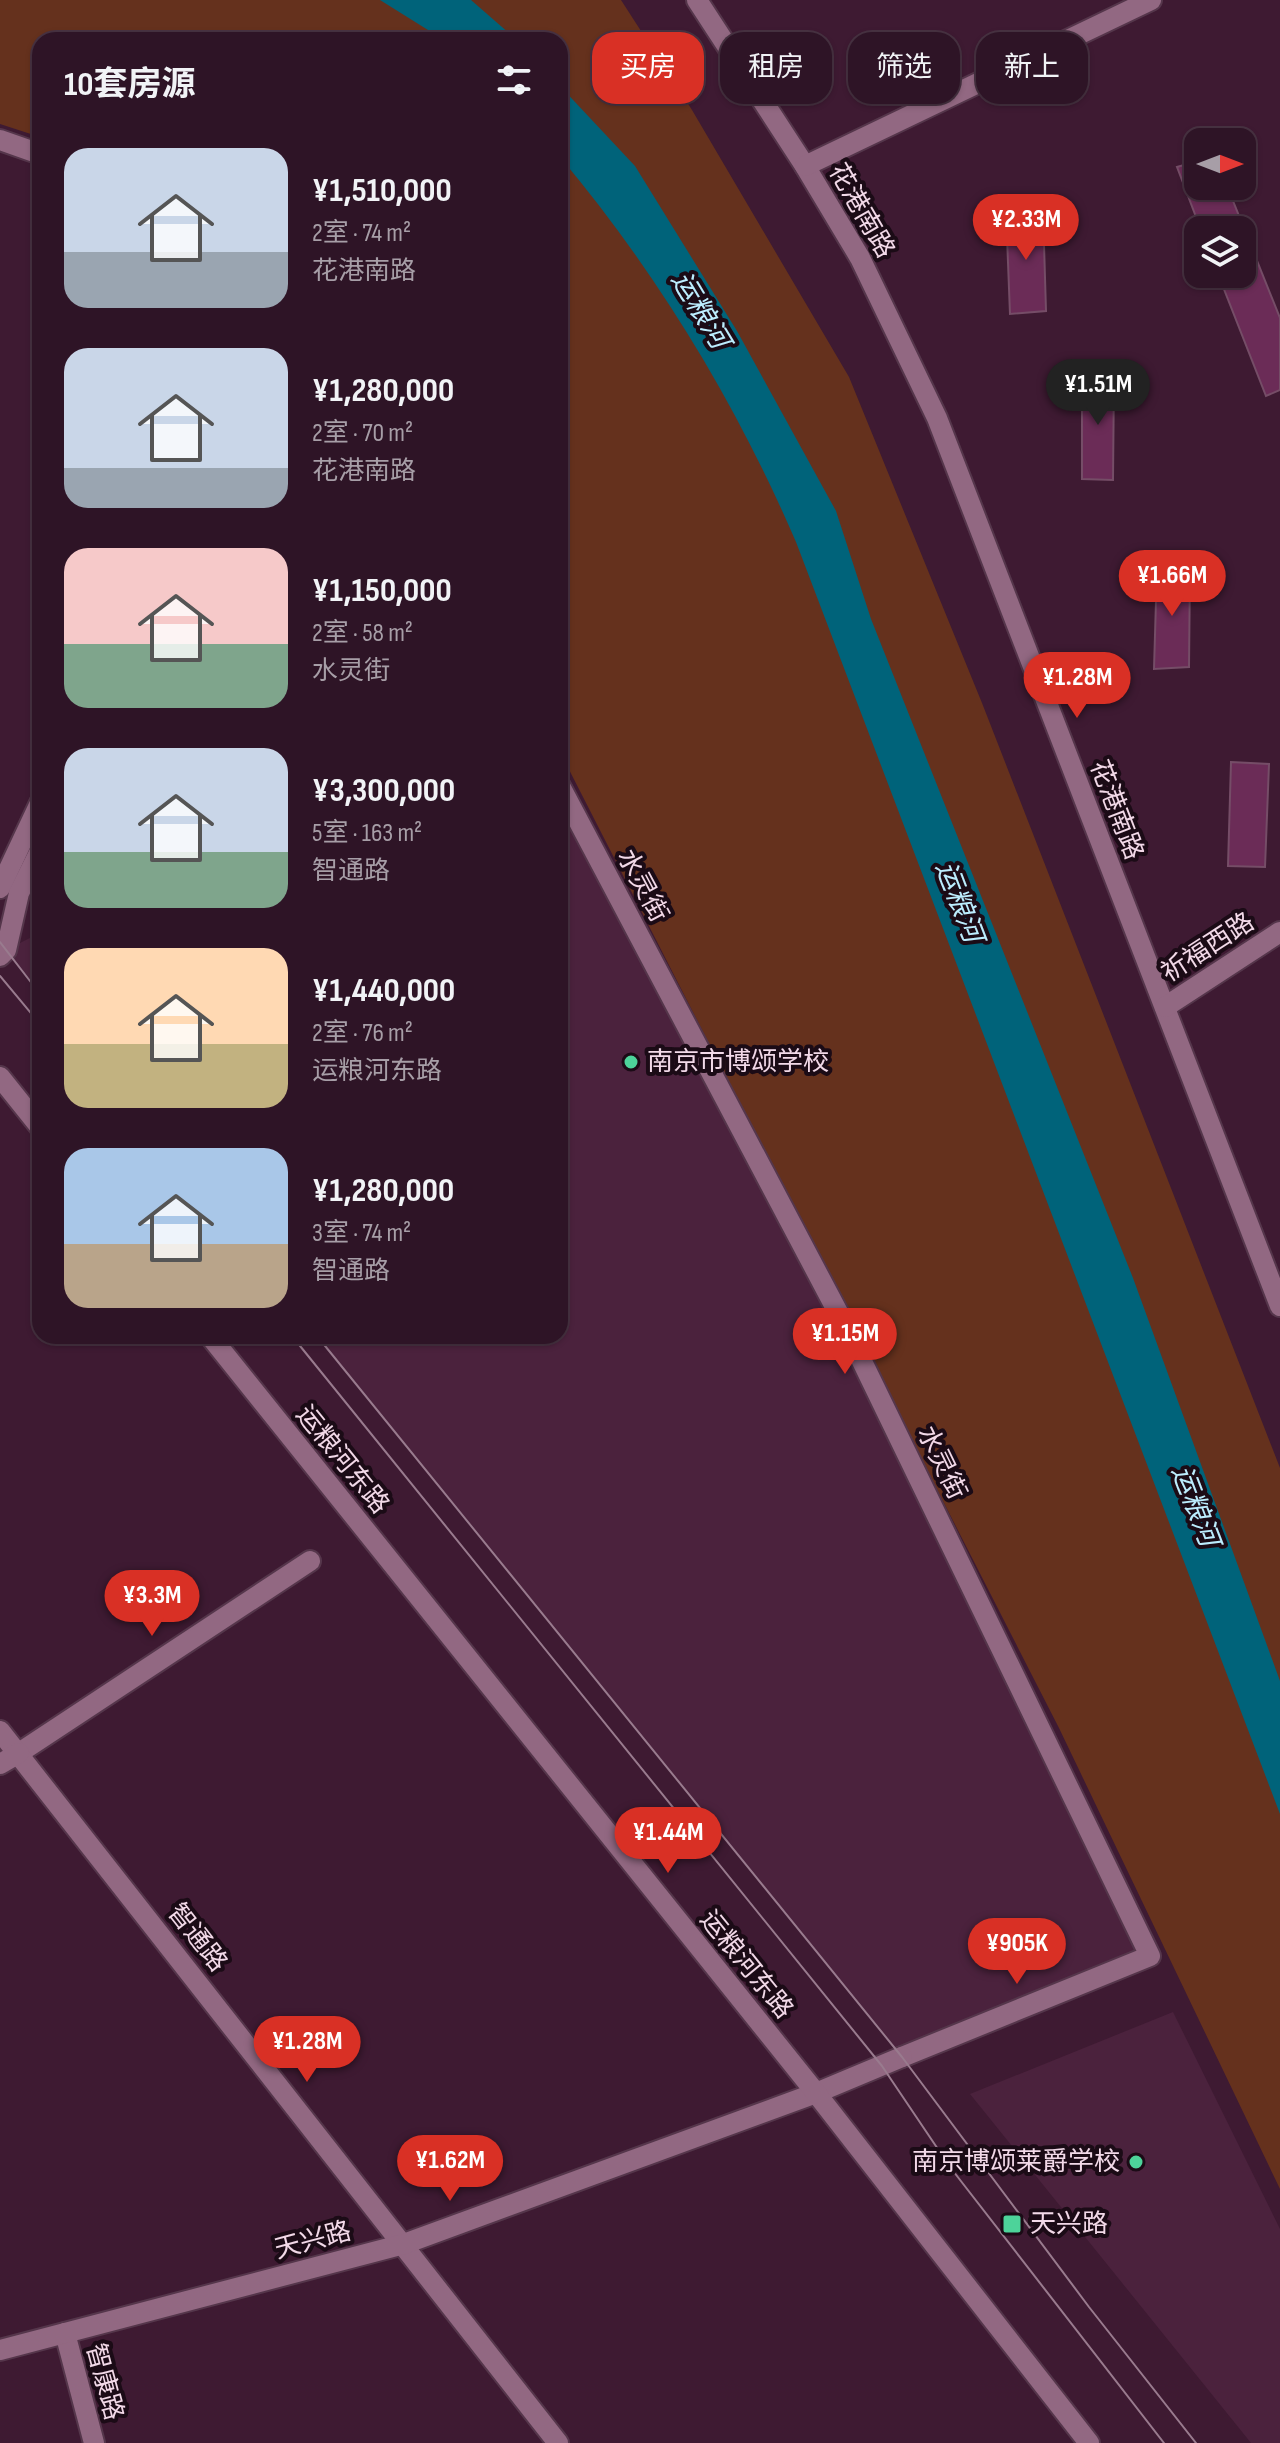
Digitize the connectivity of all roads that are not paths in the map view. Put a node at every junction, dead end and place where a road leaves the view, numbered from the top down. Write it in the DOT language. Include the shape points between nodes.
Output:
graph roads {
  1 [pos="697,0"];
  2 [pos="1151,0"];
  3 [pos="0,140"];
  4 [pos="32,151"];
  5 [pos="805,166"];
  6 [pos="568,801"];
  7 [pos="32,820"];
  8 [pos="32,867"];
  9 [pos="0,888"];
  10 [pos="1280,932"];
  11 [pos="0,956"];
  12 [pos="1165,1007"];
  13 [pos="0,1077"];
  14 [pos="32,1117"];
  15 [pos="1280,1306"];
  16 [pos="216,1344"];
  17 [pos="310,1561"];
  18 [pos="0,1731"];
  19 [pos="19,1753"];
  20 [pos="0,1764"];
  21 [pos="1150,1956"];
  22 [pos="816,2093"];
  23 [pos="404,2244"];
  24 [pos="65,2333"];
  25 [pos="0,2350"];
  26 [pos="94,2443"];
  27 [pos="558,2443"];
  28 [pos="1089,2443"];
  1 -- 5 [label="street, 花港南路"];
  2 -- 5 [label="street"];
  3 -- 4 [label="street"];
  5 -- 12 [label="street, 花港南路" via="860,258 937,418"];
  6 -- 21 [label="street, 水灵街" via="842,1320"];
  7 -- 9 [label="street"];
  8 -- 11 [label="street"];
  10 -- 12 [label="street, 祈福西路"];
  12 -- 15 [label="street, 花港南路"];
  13 -- 14 [label="street"];
  16 -- 22 [label="street, 运粮河东路"];
  17 -- 19 [label="street"];
  18 -- 19 [label="street, 智通路"];
  19 -- 20 [label="street"];
  19 -- 23 [label="street, 智通路"];
  21 -- 22 [label="street, 天兴路"];
  22 -- 23 [label="street, 天兴路"];
  22 -- 28 [label="street, 运粮河东路"];
  23 -- 24 [label="street, 天兴路"];
  23 -- 27 [label="street, 智通路"];
  24 -- 25 [label="street, 天兴路"];
  24 -- 26 [label="street, 智康路"];
}
